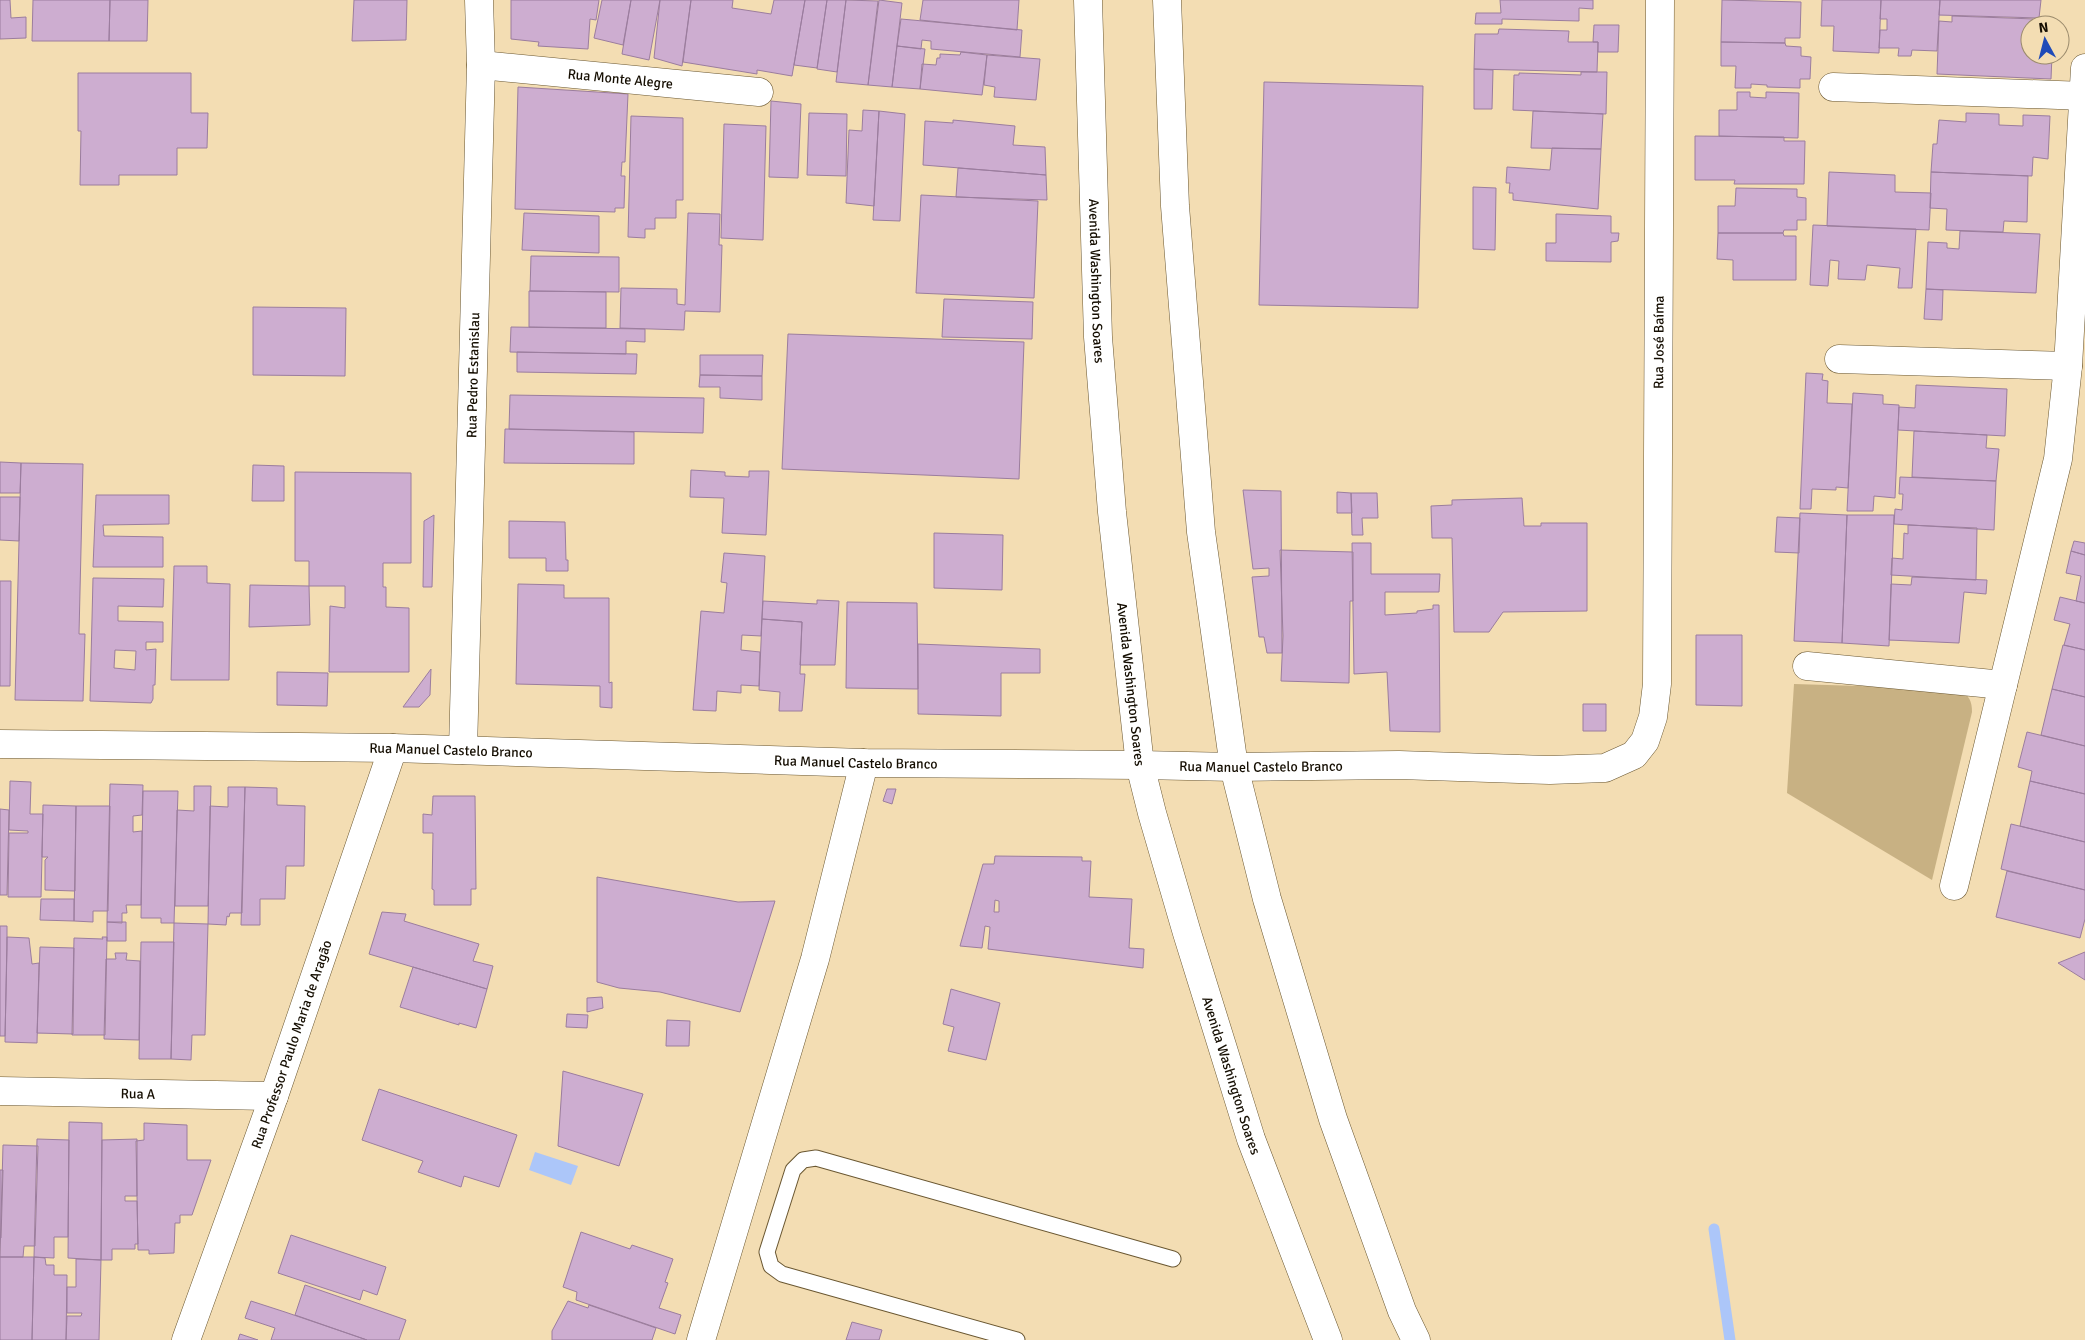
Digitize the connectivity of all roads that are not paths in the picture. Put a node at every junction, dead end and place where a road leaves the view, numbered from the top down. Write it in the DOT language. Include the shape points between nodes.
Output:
graph roads {
  1 [pos="479,0"];
  2 [pos="1088,0"];
  3 [pos="1167,0"];
  4 [pos="1660,0"];
  5 [pos="481,65"];
  6 [pos="2085,68"];
  7 [pos="1832,88"];
  8 [pos="759,92"];
  9 [pos="2084,96"];
  10 [pos="1839,359"];
  11 [pos="2068,366"];
  12 [pos="1807,666"];
  13 [pos="1657,684"];
  14 [pos="2004,684"];
  15 [pos="0,744"];
  16 [pos="393,748"];
  17 [pos="463,750"];
  18 [pos="864,763"];
  19 [pos="1140,765"];
  20 [pos="1234,767"];
  21 [pos="1954,886"];
  22 [pos="0,1091"];
  23 [pos="274,1096"];
  24 [pos="1173,1259"];
  25 [pos="186,1340"];
  26 [pos="701,1340"];
  27 [pos="1017,1340"];
  28 [pos="1328,1340"];
  29 [pos="1416,1340"];
  1 -- 5 [label="main road, Rua Pedro Estanislau"];
  2 -- 19 [label="main road, Avenida Washington Soares" via="1098,337 1112,512"];
  3 -- 20 [label="main road" via="1175,206 1201,532"];
  4 -- 13 [label="main road, Rua José Baíma"];
  5 -- 8 [label="main road, Rua Monte Alegre"];
  5 -- 17 [label="main road, Rua Pedro Estanislau"];
  6 -- 9 [label="main road"];
  7 -- 9 [label="main road"];
  9 -- 11 [label="main road"];
  10 -- 11 [label="main road"];
  11 -- 14 [label="main road" via="2058,460"];
  12 -- 14 [label="main road"];
  13 -- 20 [label="main road, Rua Manuel Castelo Branco" via="1653,717 1645,741 1634,755 1605,768"];
  14 -- 21 [label="main road"];
  15 -- 16 [label="main road, Rua Manuel Castelo Branco"];
  16 -- 17 [label="main road, Rua Manuel Castelo Branco"];
  16 -- 23 [label="main road, Rua Professor Paulo Maria de Aragão"];
  17 -- 18 [label="main road, Rua Manuel Castelo Branco"];
  18 -- 19 [label="main road, Rua Manuel Castelo Branco"];
  18 -- 26 [label="main road" via="815,959"];
  19 -- 20 [label="main road, Rua Manuel Castelo Branco"];
  19 -- 28 [label="main road, Avenida Washington Soares" via="1184,924 1251,1139"];
  20 -- 29 [label="main road" via="1267,899 1333,1119 1402,1311"];
  22 -- 23 [label="main road, Rua A"];
  23 -- 25 [label="main road, Rua Professor Paulo Maria de Aragão"];
  24 -- 27 [label="lane" via="816,1158 803,1160 793,1170 767,1252 771,1266 782,1274"];
}
